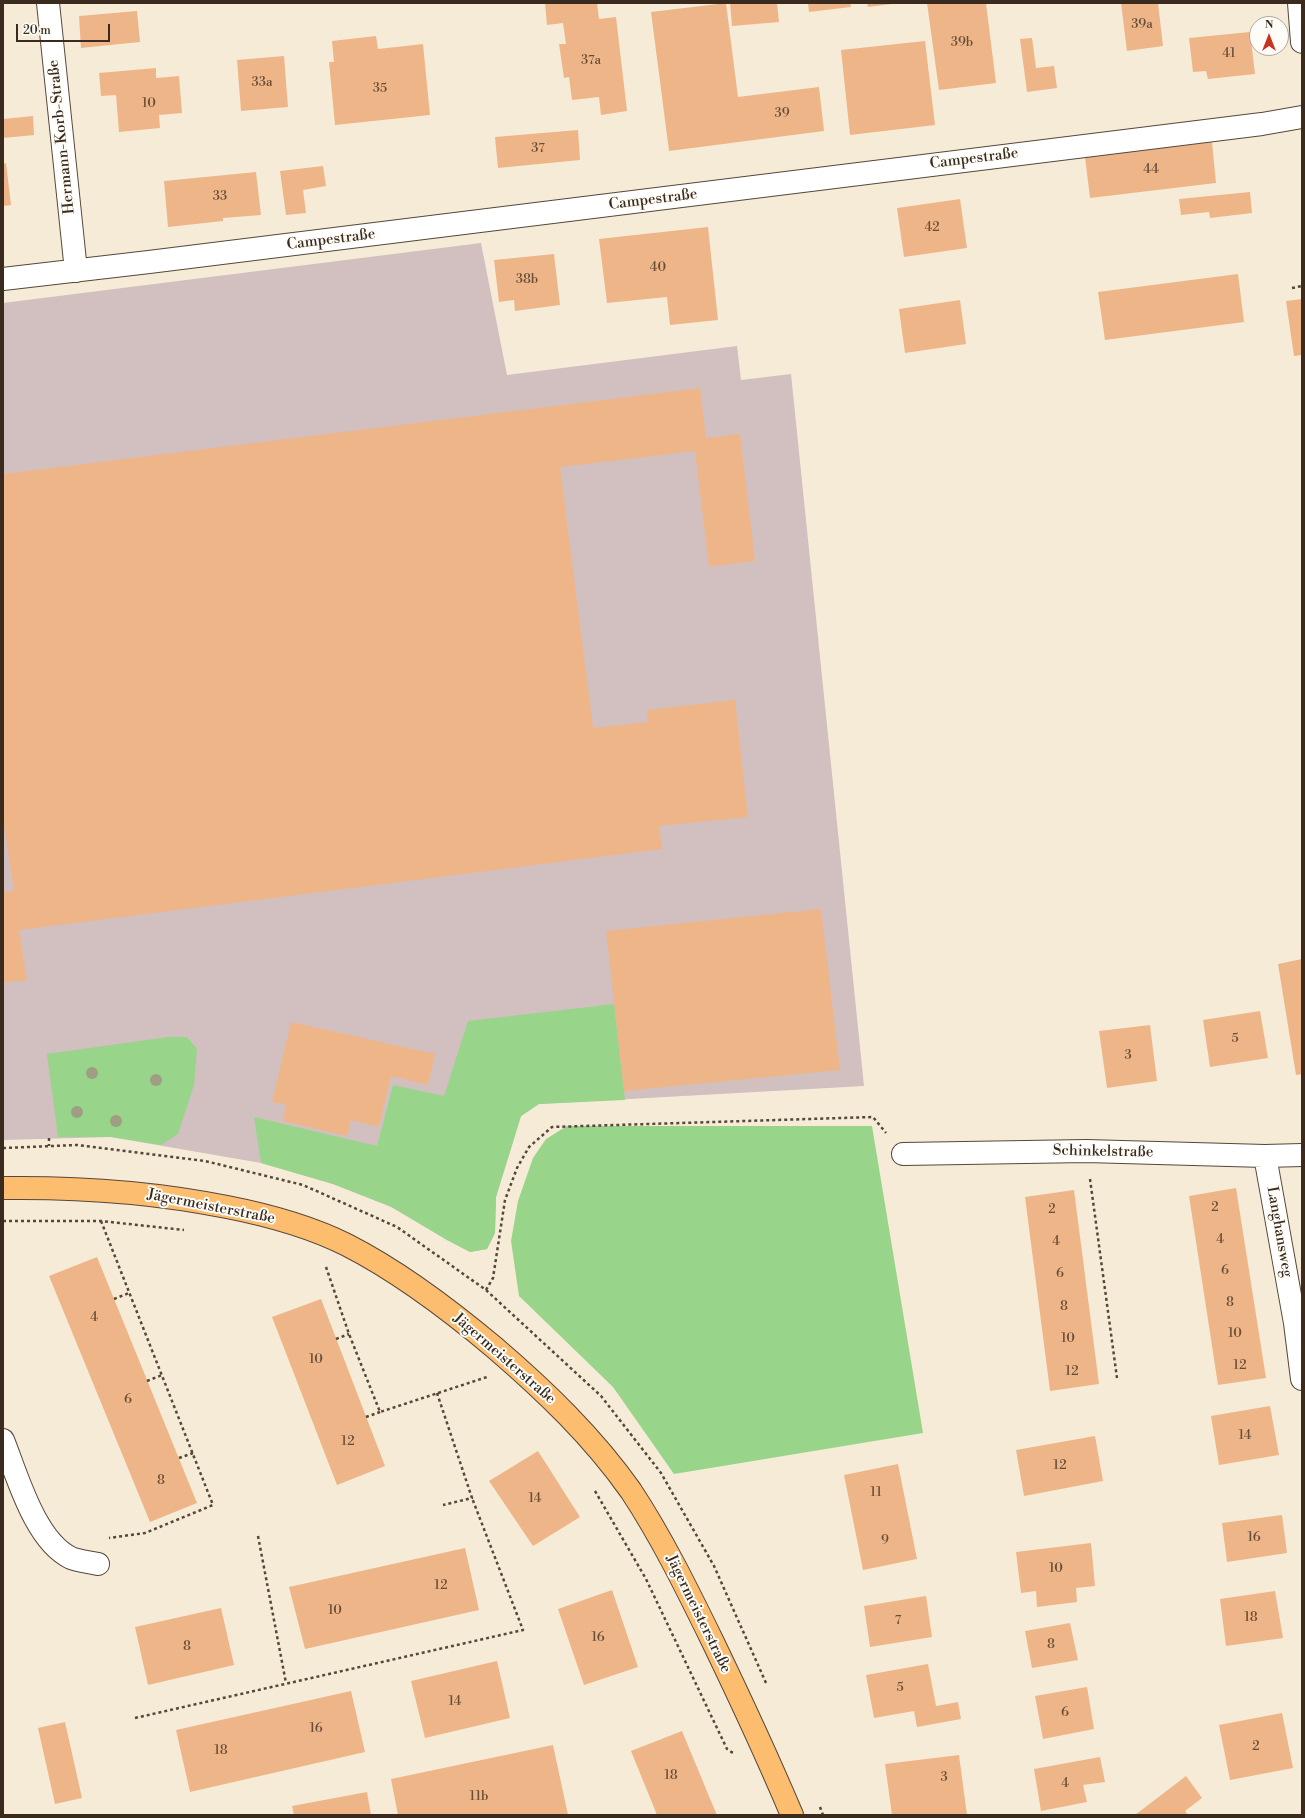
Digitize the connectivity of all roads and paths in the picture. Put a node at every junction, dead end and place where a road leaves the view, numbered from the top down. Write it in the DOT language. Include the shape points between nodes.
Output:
graph roads {
  1 [pos="48,3"];
  2 [pos="1299,3"];
  3 [pos="1302,42"];
  4 [pos="1302,117"];
  5 [pos="76,271"];
  6 [pos="3,279"];
  7 [pos="1302,286"];
  8 [pos="1292,288"];
  9 [pos="49,1138"];
  10 [pos="50,1146"];
  11 [pos="1086,1151"];
  12 [pos="903,1154"];
  13 [pos="1302,1154"];
  14 [pos="1265,1156"];
  15 [pos="3,1188"];
  16 [pos="3,1221"];
  17 [pos="101,1221"];
  18 [pos="186,1230"];
  19 [pos="319,1264"];
  20 [pos="326,1267"];
  21 [pos="332,1270"];
  22 [pos="486,1290"];
  23 [pos="129,1293"];
  24 [pos="114,1300"];
  25 [pos="349,1334"];
  26 [pos="336,1339"];
  27 [pos="485,1372"];
  28 [pos="162,1375"];
  29 [pos="1117,1378"];
  30 [pos="1302,1379"];
  31 [pos="147,1381"];
  32 [pos="437,1393"];
  33 [pos="380,1412"];
  34 [pos="366,1417"];
  35 [pos="3,1440"];
  36 [pos="193,1453"];
  37 [pos="179,1458"];
  38 [pos="592,1488"];
  39 [pos="472,1498"];
  40 [pos="443,1505"];
  41 [pos="258,1536"];
  42 [pos="106,1538"];
  43 [pos="98,1564"];
  44 [pos="286,1683"];
  45 [pos="135,1718"];
  46 [pos="727,1749"];
  47 [pos="792,1815"];
  1 -- 5 [label="street, Hermann-Korb-Straße"];
  2 -- 3 [label="street"];
  4 -- 5 [label="street, Campestraße"];
  5 -- 6 [label="street, Campestraße"];
  7 -- 8 [label="path"];
  9 -- 10 [label="path"];
  11 -- 12 [label="street, Schinkelstraße"];
  11 -- 14 [label="street, Schinkelstraße"];
  11 -- 29 [label="path"];
  12 -- 22 [label="path" via="873,1117 552,1127 529,1147 517,1168 505,1200 493,1278"];
  13 -- 14 [label="street, Schinkelstraße"];
  14 -- 30 [label="street, Langhansweg" via="1295,1323"];
  15 -- 47 [label="main road, Jägermeisterstraße" via="52,1187 126,1191 197,1201 301,1226 347,1245 393,1272 462,1321 551,1398 597,1446 630,1491 663,1543 697,1610 754,1728"];
  16 -- 17 [label="path"];
  17 -- 18 [label="path"];
  17 -- 23 [label="path"];
  19 -- 20 [label="path"];
  20 -- 21 [label="path"];
  20 -- 25 [label="path"];
  23 -- 24 [label="path"];
  23 -- 28 [label="path"];
  25 -- 26 [label="path"];
  25 -- 33 [label="path"];
  27 -- 32 [label="path" via="492,1376"];
  28 -- 31 [label="path"];
  28 -- 36 [label="path"];
  32 -- 33 [label="path"];
  32 -- 39 [label="path"];
  33 -- 34 [label="path"];
  35 -- 43 [label="street" via="34,1518 53,1545 71,1558"];
  36 -- 37 [label="path"];
  36 -- 42 [label="path" via="213,1506 145,1533"];
  38 -- 46 [label="path" via="646,1579"];
  39 -- 40 [label="path"];
  39 -- 44 [label="path" via="523,1630"];
  41 -- 44 [label="path"];
  44 -- 45 [label="path"];
}
